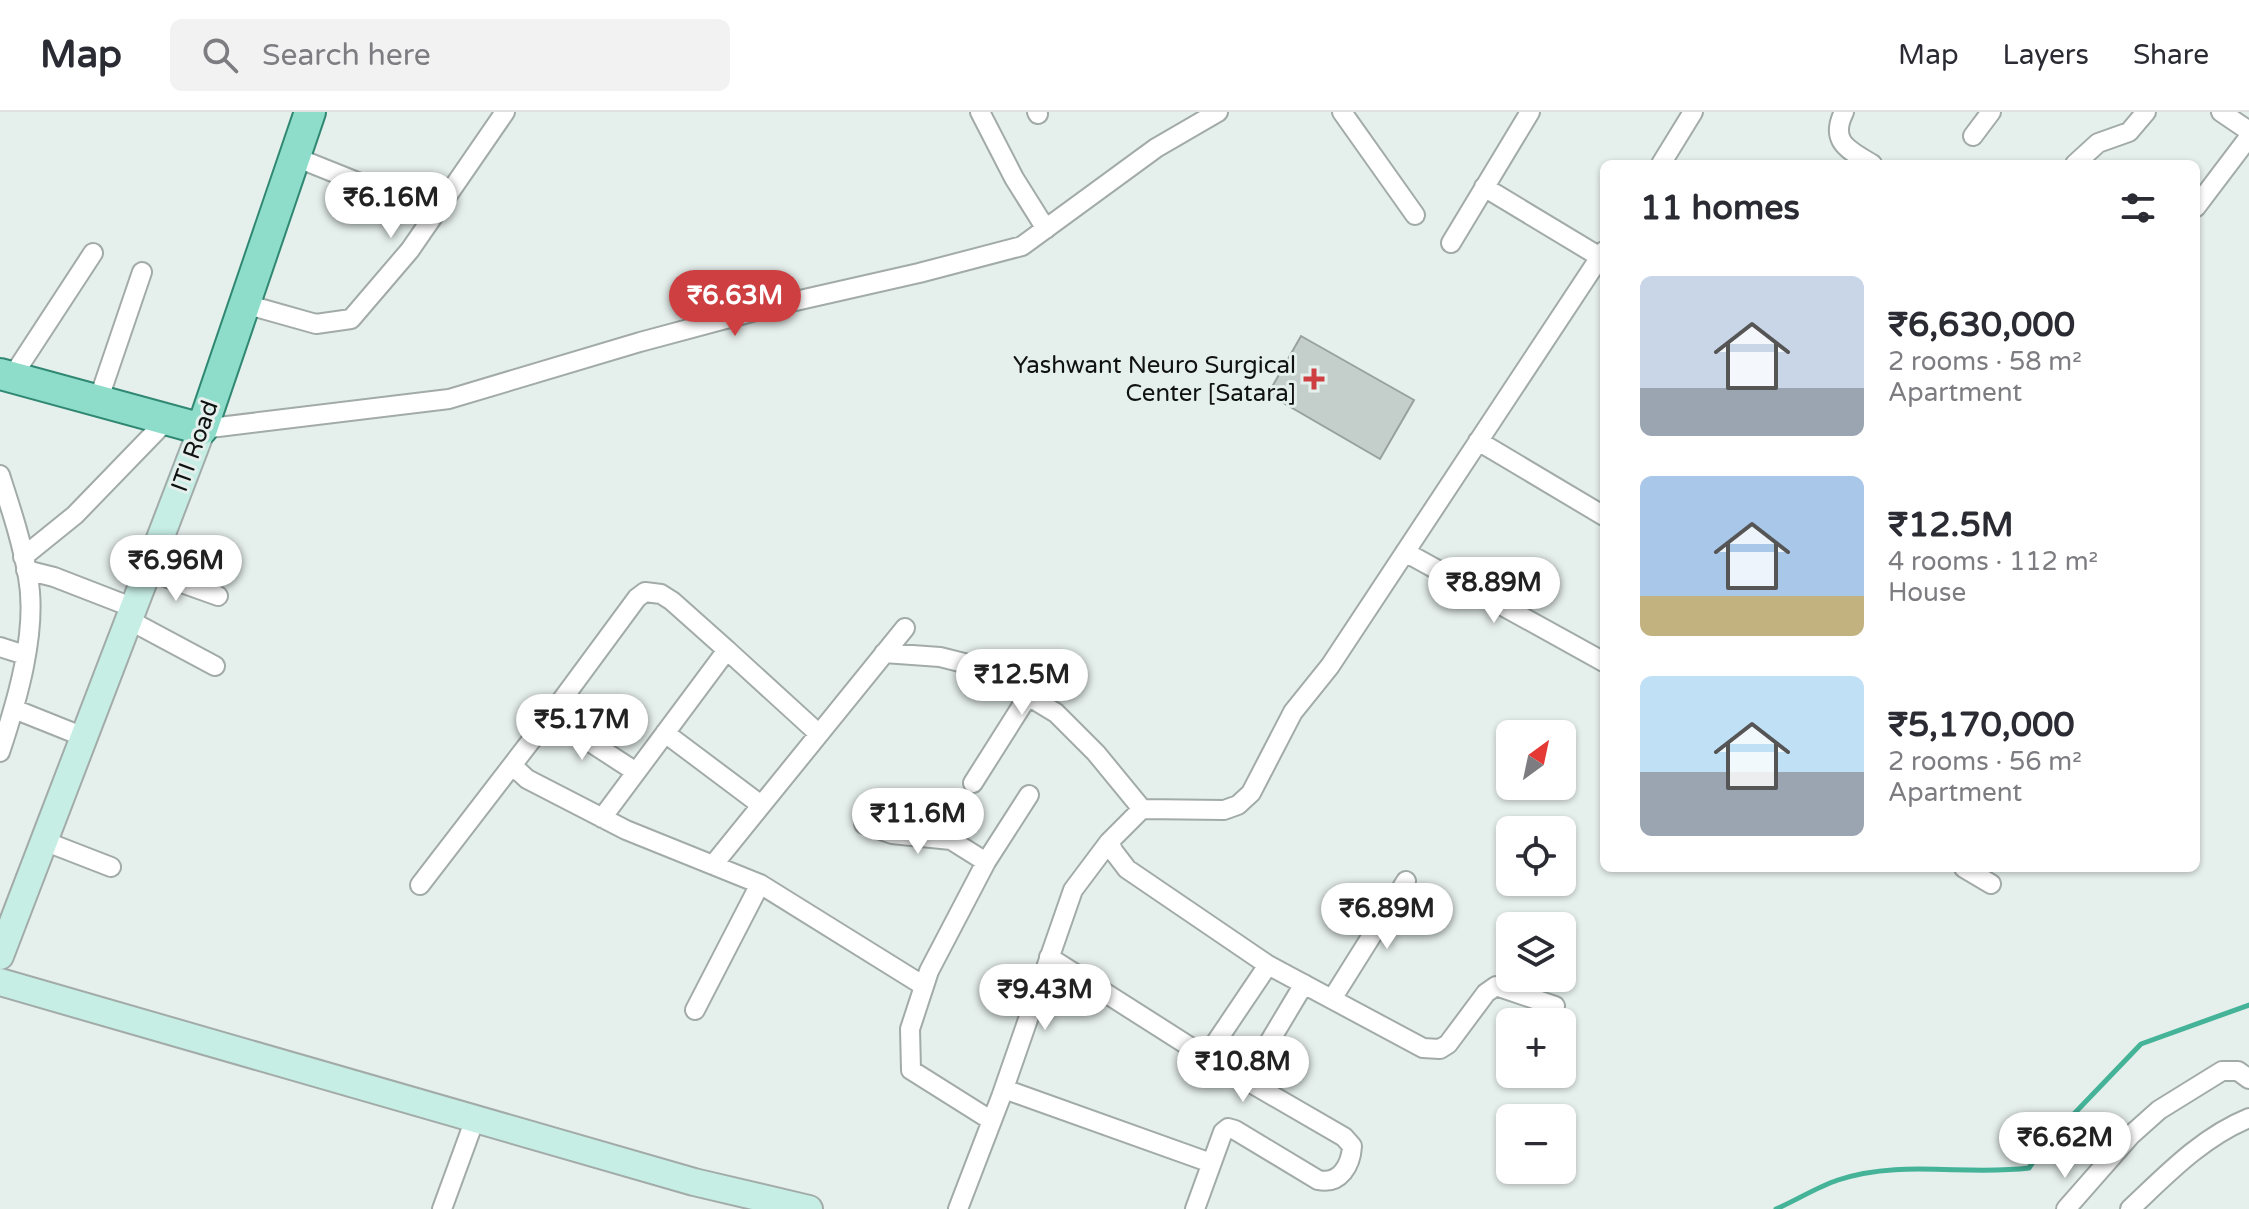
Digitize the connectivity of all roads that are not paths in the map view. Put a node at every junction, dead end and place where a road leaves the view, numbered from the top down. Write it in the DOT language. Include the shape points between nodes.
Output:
graph roads {
  1 [pos="310,112"];
  2 [pos="505,112"];
  3 [pos="980,112"];
  4 [pos="1218,112"];
  5 [pos="1342,112"];
  6 [pos="1530,112"];
  7 [pos="1693,112"];
  8 [pos="1844,112"];
  9 [pos="1991,112"];
  10 [pos="2146,112"];
  11 [pos="2231,115"];
  12 [pos="1190,119"];
  13 [pos="2249,134"];
  14 [pos="1973,136"];
  15 [pos="295,157"];
  16 [pos="1663,160"];
  17 [pos="1866,160"];
  18 [pos="2079,160"];
  19 [pos="1484,187"];
  20 [pos="2200,201"];
  21 [pos="435,213"];
  22 [pos="1415,215"];
  23 [pos="1046,229"];
  24 [pos="1451,243"];
  25 [pos="93,253"];
  26 [pos="1600,253"];
  27 [pos="1600,257"];
  28 [pos="142,272"];
  29 [pos="245,304"];
  30 [pos="6,375"];
  31 [pos="98,401"];
  32 [pos="167,420"];
  33 [pos="202,429"];
  34 [pos="1478,441"];
  35 [pos="0,475"];
  36 [pos="1600,514"];
  37 [pos="9,530"];
  38 [pos="1405,552"];
  39 [pos="25,564"];
  40 [pos="148,571"];
  41 [pos="218,596"];
  42 [pos="131,614"];
  43 [pos="905,628"];
  44 [pos="0,647"];
  45 [pos="727,650"];
  46 [pos="884,653"];
  47 [pos="25,655"];
  48 [pos="1600,660"];
  49 [pos="215,666"];
  50 [pos="1028,696"];
  51 [pos="14,709"];
  52 [pos="550,716"];
  53 [pos="665,733"];
  54 [pos="819,734"];
  55 [pos="84,737"];
  56 [pos="0,752"];
  57 [pos="513,766"];
  58 [pos="636,772"];
  59 [pos="973,783"];
  60 [pos="1029,795"];
  61 [pos="761,805"];
  62 [pos="1142,809"];
  63 [pos="602,818"];
  64 [pos="864,824"];
  65 [pos="44,841"];
  66 [pos="1109,842"];
  67 [pos="986,862"];
  68 [pos="713,865"];
  69 [pos="111,867"];
  70 [pos="1971,872"];
  71 [pos="1406,881"];
  72 [pos="760,884"];
  73 [pos="1991,884"];
  74 [pos="420,885"];
  75 [pos="0,956"];
  76 [pos="1049,957"];
  77 [pos="1268,965"];
  78 [pos="0,982"];
  79 [pos="1304,984"];
  80 [pos="924,986"];
  81 [pos="1332,999"];
  82 [pos="1555,1006"];
  83 [pos="695,1010"];
  84 [pos="1206,1057"];
  85 [pos="2249,1079"];
  86 [pos="1246,1081"];
  87 [pos="1004,1089"];
  88 [pos="2249,1118"];
  89 [pos="475,1119"];
  90 [pos="992,1121"];
  91 [pos="1211,1163"];
  92 [pos="442,1209"];
  93 [pos="809,1209"];
  94 [pos="958,1209"];
  95 [pos="1195,1209"];
  96 [pos="2066,1209"];
  97 [pos="2130,1209"];
  1 -- 15 [label="main road, ITI Road"];
  2 -- 21 [label="street"];
  3 -- 23 [label="street"];
  4 -- 12 [label="street"];
  5 -- 22 [label="street"];
  6 -- 19 [label="street"];
  7 -- 16 [label="street"];
  8 -- 17 [label="street" via="1838,138"];
  9 -- 14 [label="street"];
  10 -- 18 [label="street" via="2129,132 2098,143"];
  11 -- 13 [label="street"];
  12 -- 23 [label="street"];
  13 -- 20 [label="street"];
  15 -- 21 [label="street"];
  15 -- 29 [label="main road, ITI Road"];
  19 -- 24 [label="street"];
  19 -- 26 [label="street"];
  21 -- 29 [label="street" via="351,319 316,324"];
  23 -- 33 [label="street" via="1022,246 778,305 449,399"];
  25 -- 30 [label="street"];
  27 -- 34 [label="street"];
  28 -- 31 [label="street"];
  29 -- 33 [label="main road, ITI Road"];
  30 -- 31 [label="main road"];
  31 -- 32 [label="main road"];
  32 -- 33 [label="main road"];
  32 -- 39 [label="street"];
  33 -- 40 [label="main road, ITI Road"];
  34 -- 36 [label="street"];
  34 -- 38 [label="street"];
  35 -- 37 [label="street"];
  37 -- 39 [label="street"];
  38 -- 48 [label="street"];
  38 -- 62 [label="street" via="1293,712 1251,793 1224,810"];
  39 -- 42 [label="street"];
  39 -- 47 [label="street"];
  40 -- 41 [label="street"];
  40 -- 42 [label="main road, ITI Road"];
  42 -- 49 [label="street"];
  42 -- 55 [label="main road, ITI Road"];
  43 -- 46 [label="street"];
  44 -- 47 [label="street"];
  45 -- 52 [label="street" via="672,601 645,592"];
  45 -- 53 [label="street"];
  45 -- 54 [label="street"];
  46 -- 50 [label="street" via="972,665"];
  46 -- 54 [label="street"];
  47 -- 51 [label="street"];
  50 -- 59 [label="street"];
  50 -- 62 [label="street" via="1056,713"];
  51 -- 55 [label="street"];
  51 -- 56 [label="street"];
  52 -- 57 [label="street"];
  52 -- 58 [label="street"];
  53 -- 58 [label="street"];
  53 -- 61 [label="street"];
  54 -- 61 [label="street"];
  55 -- 65 [label="main road, ITI Road"];
  57 -- 63 [label="street" via="527,779"];
  57 -- 74 [label="street"];
  58 -- 63 [label="street"];
  60 -- 67 [label="street"];
  61 -- 68 [label="street"];
  62 -- 66 [label="street"];
  63 -- 68 [label="street"];
  64 -- 67 [label="street" via="892,834 951,840"];
  65 -- 69 [label="street"];
  65 -- 75 [label="main road, ITI Road"];
  66 -- 76 [label="street" via="1073,890"];
  66 -- 77 [label="street" via="1127,869"];
  67 -- 80 [label="street"];
  68 -- 72 [label="street"];
  70 -- 73 [label="street"];
  71 -- 81 [label="street"];
  72 -- 80 [label="street"];
  72 -- 83 [label="street"];
  76 -- 84 [label="street"];
  76 -- 87 [label="street"];
  77 -- 79 [label="street"];
  77 -- 84 [label="street"];
  78 -- 89 [label="main road"];
  79 -- 81 [label="street"];
  79 -- 86 [label="street"];
  80 -- 90 [label="street" via="910,1029 911,1070"];
  81 -- 82 [label="street" via="1432,1050 1448,1044 1496,986"];
  84 -- 86 [label="street"];
  85 -- 96 [label="street" via="2238,1071 2222,1071 2159,1110"];
  86 -- 91 [label="street" via="1344,1137 1352,1153 1342,1174 1325,1182 1228,1128"];
  87 -- 90 [label="street"];
  87 -- 91 [label="street"];
  88 -- 97 [label="street" via="2202,1145"];
  89 -- 92 [label="street"];
  89 -- 93 [label="main road"];
  90 -- 94 [label="street"];
  91 -- 95 [label="street"];
}
